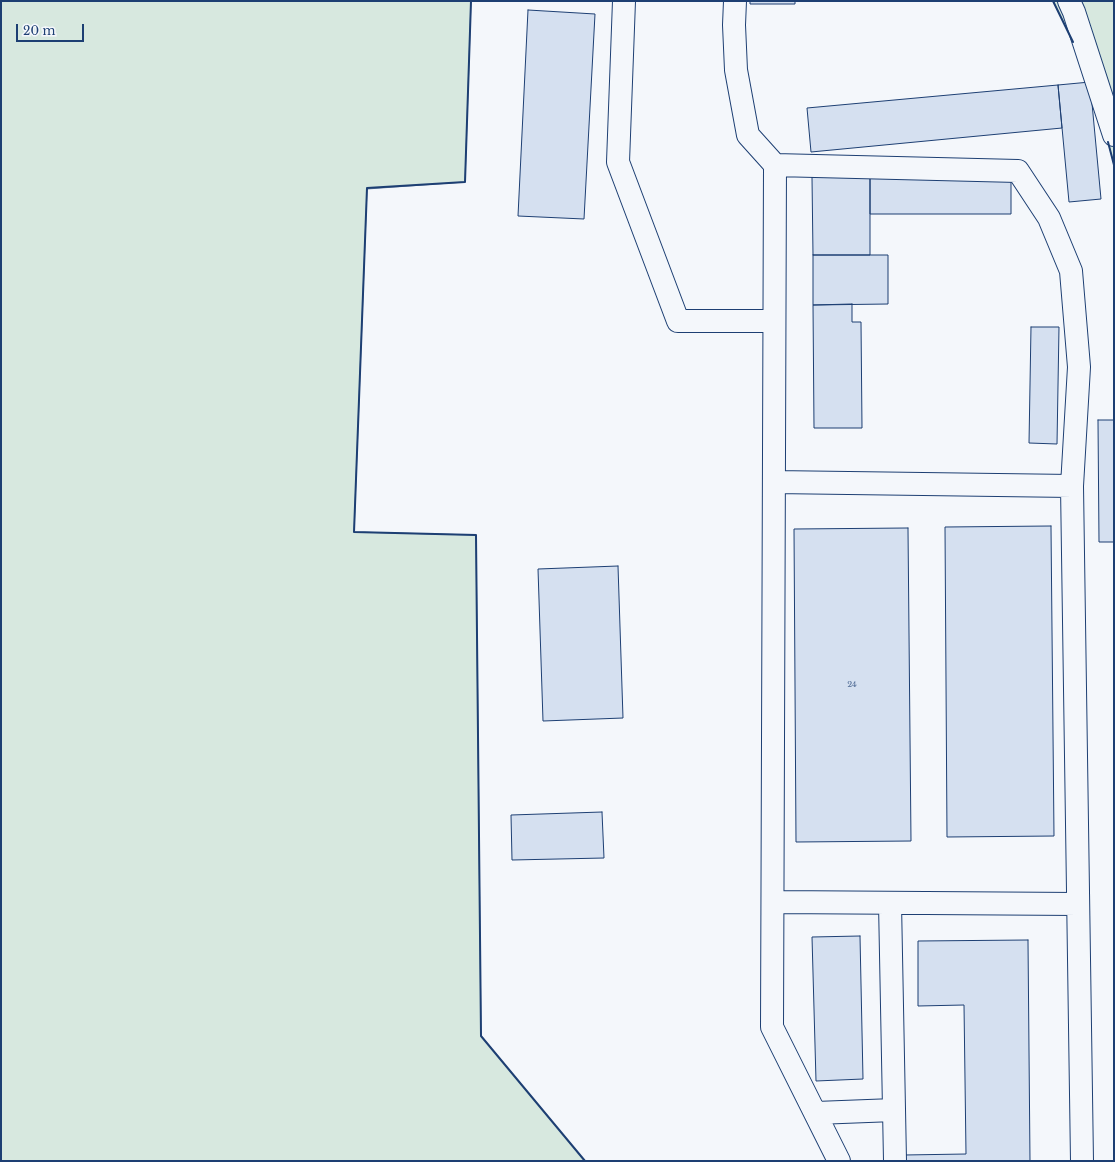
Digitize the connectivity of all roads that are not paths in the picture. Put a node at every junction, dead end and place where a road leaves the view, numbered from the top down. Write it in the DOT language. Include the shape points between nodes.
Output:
graph roads {
  1 [pos="624,1"];
  2 [pos="735,1"];
  3 [pos="1069,1"];
  4 [pos="1114,135"];
  5 [pos="775,165"];
  6 [pos="774,321"];
  7 [pos="774,482"];
  8 [pos="1072,486"];
  9 [pos="773,902"];
  10 [pos="890,903"];
  11 [pos="1078,904"];
  12 [pos="894,1110"];
  13 [pos="816,1114"];
  14 [pos="839,1161"];
  15 [pos="895,1161"];
  16 [pos="1082,1161"];
  1 -- 6 [label="street" via="618,162 678,321"];
  2 -- 5 [label="street" via="736,70 748,135"];
  3 -- 4 [label="street"];
  5 -- 6 [label="street"];
  5 -- 8 [label="street" via="1018,170 1048,218 1071,271 1079,367"];
  6 -- 7 [label="street"];
  7 -- 8 [label="street"];
  7 -- 9 [label="street"];
  8 -- 11 [label="street"];
  9 -- 10 [label="street"];
  9 -- 13 [label="street" via="772,1027"];
  10 -- 11 [label="street"];
  10 -- 12 [label="street"];
  11 -- 16 [label="street"];
  12 -- 13 [label="street"];
  12 -- 15 [label="street"];
  13 -- 14 [label="street"];
}
